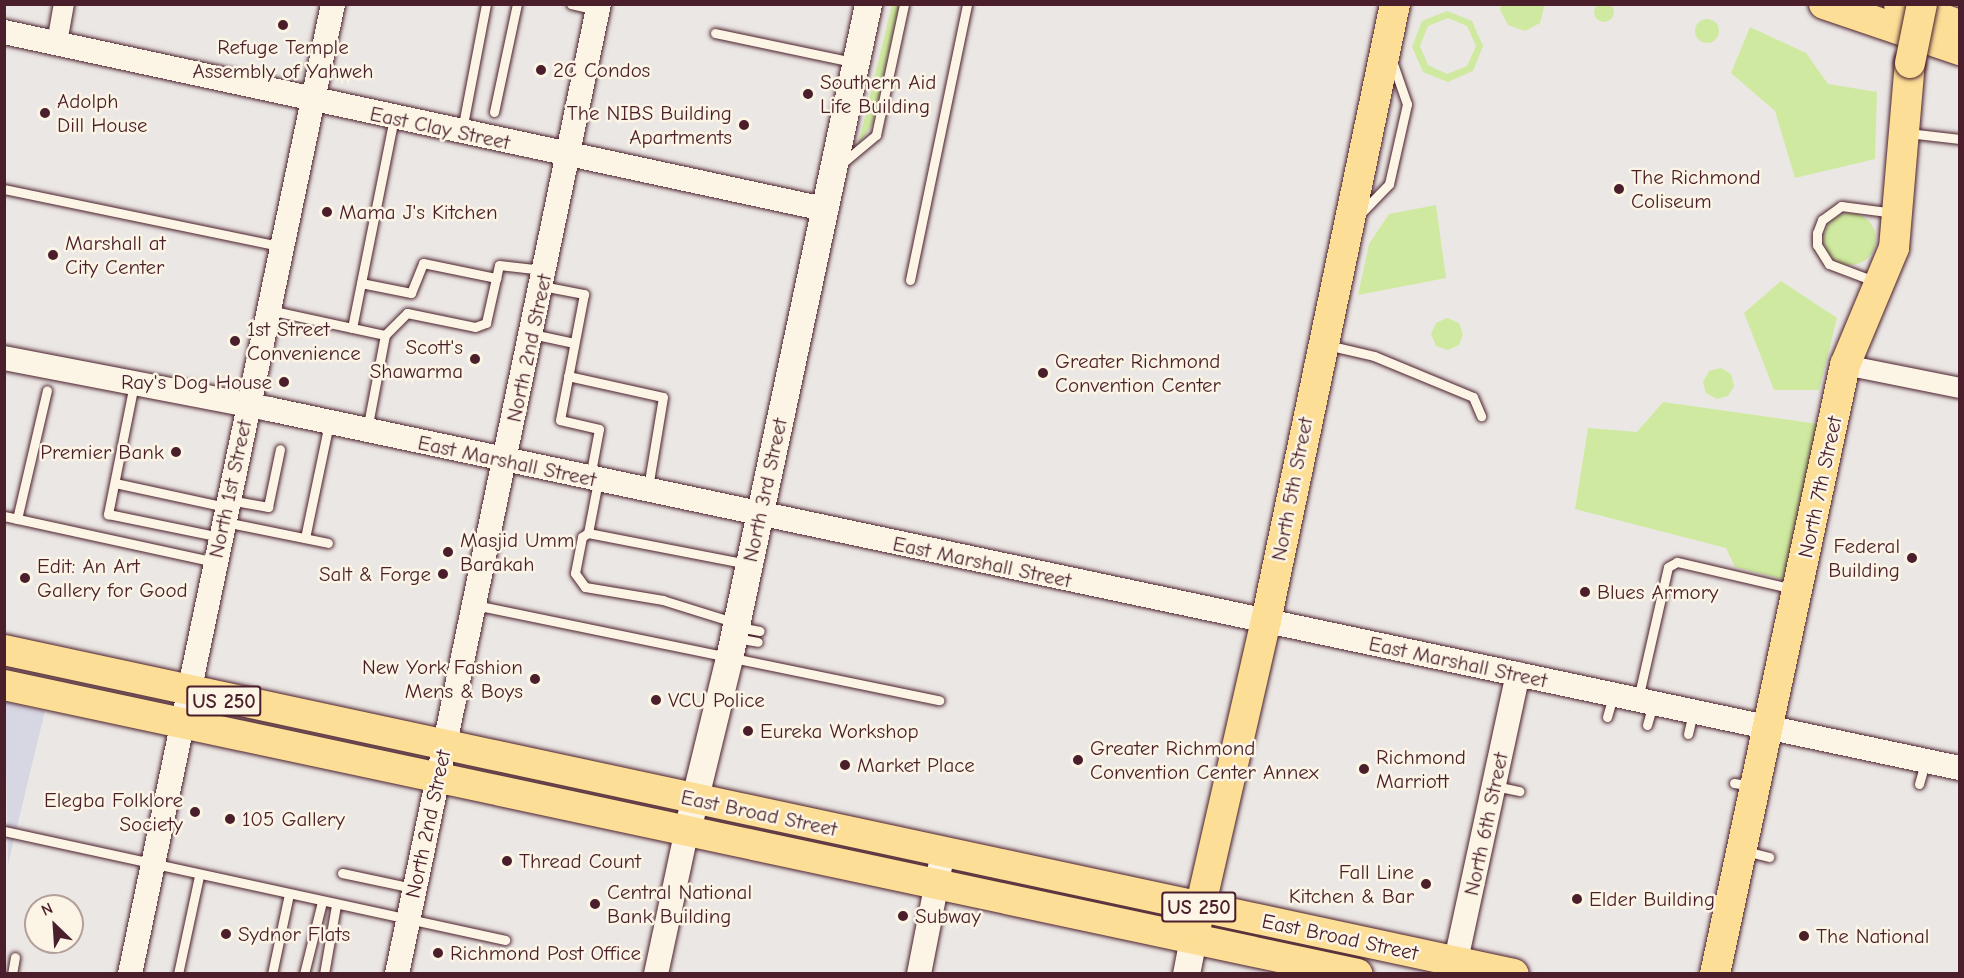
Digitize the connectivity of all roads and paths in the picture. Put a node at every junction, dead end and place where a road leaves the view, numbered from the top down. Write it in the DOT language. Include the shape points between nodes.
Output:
graph roads {
  1 [pos="64,4"];
  2 [pos="333,4"];
  3 [pos="486,4"];
  4 [pos="517,4"];
  5 [pos="571,4"];
  6 [pos="868,4"];
  7 [pos="904,4"];
  8 [pos="967,4"];
  9 [pos="1395,4"];
  10 [pos="1824,4"];
  11 [pos="1899,4"];
  12 [pos="1922,4"];
  13 [pos="599,7"];
  14 [pos="1959,25"];
  15 [pos="4,32"];
  16 [pos="715,33"];
  17 [pos="57,42"];
  18 [pos="1959,50"];
  19 [pos="855,63"];
  20 [pos="313,101"];
  21 [pos="494,112"];
  22 [pos="394,118"];
  23 [pos="462,132"];
  24 [pos="1903,132"];
  25 [pos="1959,139"];
  26 [pos="567,155"];
  27 [pos="833,169"];
  28 [pos="4,189"];
  29 [pos="824,209"];
  30 [pos="1900,214"];
  31 [pos="282,247"];
  32 [pos="496,278"];
  33 [pos="544,278"];
  34 [pos="910,280"];
  35 [pos="361,283"];
  36 [pos="1882,283"];
  37 [pos="411,293"];
  38 [pos="269,310"];
  39 [pos="407,313"];
  40 [pos="352,328"];
  41 [pos="532,334"];
  42 [pos="385,335"];
  43 [pos="574,343"];
  44 [pos="1322,344"];
  45 [pos="4,358"];
  46 [pos="1845,365"];
  47 [pos="568,376"];
  48 [pos="134,384"];
  49 [pos="1959,388"];
  50 [pos="47,390"];
  51 [pos="247,405"];
  52 [pos="1481,416"];
  53 [pos="329,423"];
  54 [pos="367,431"];
  55 [pos="280,449"];
  56 [pos="506,460"];
  57 [pos="594,480"];
  58 [pos="115,483"];
  59 [pos="648,491"];
  60 [pos="760,514"];
  61 [pos="4,516"];
  62 [pos="224,516"];
  63 [pos="17,519"];
  64 [pos="588,533"];
  65 [pos="305,538"];
  66 [pos="328,543"];
  67 [pos="215,562"];
  68 [pos="749,564"];
  69 [pos="1799,590"];
  70 [pos="475,605"];
  71 [pos="1266,621"];
  72 [pos="742,636"];
  73 [pos="4,650"];
  74 [pos="1518,674"];
  75 [pos="4,685"];
  76 [pos="189,693"];
  77 [pos="939,700"];
  78 [pos="1646,709"];
  79 [pos="183,722"];
  80 [pos="1770,727"];
  81 [pos="444,746"];
  82 [pos="1959,768"];
  83 [pos="437,779"];
  84 [pos="1495,786"];
  85 [pos="1519,791"];
  86 [pos="694,799"];
  87 [pos="687,830"];
  88 [pos="4,831"];
  89 [pos="943,852"];
  90 [pos="153,866"];
  91 [pos="342,873"];
  92 [pos="199,876"];
  93 [pos="937,882"];
  94 [pos="414,888"];
  95 [pos="289,894"];
  96 [pos="322,902"];
  97 [pos="336,904"];
  98 [pos="1199,907"];
  99 [pos="408,920"];
  100 [pos="1193,937"];
  101 [pos="505,940"];
  102 [pos="15,957"];
  103 [pos="1285,966"];
  104 [pos="1454,968"];
  105 [pos="659,973"];
  106 [pos="12,974"];
  107 [pos="130,974"];
  108 [pos="178,974"];
  109 [pos="272,974"];
  110 [pos="304,974"];
  111 [pos="324,974"];
  112 [pos="397,974"];
  113 [pos="919,974"];
  114 [pos="1186,974"];
  115 [pos="1358,974"];
  116 [pos="1514,974"];
  117 [pos="1715,974"];
  1 -- 17 [label="street"];
  2 -- 20 [label="street, North 1st Street"];
  3 -- 23 [label="lane"];
  4 -- 21 [label="lane"];
  5 -- 13 [label="lane"];
  6 -- 19 [label="main road, North 3rd Street"];
  7 -- 27 [label="lane" via="876,135"];
  8 -- 34 [label="lane"];
  9 -- 44 [label="main road, North 5th Street"];
  10 -- 18 [label="main road"];
  11 -- 14 [label="main road"];
  12 -- 24 [label="main road, North 7th Street, bridge" via="1910,63"];
  13 -- 26 [label="street, North 2nd Street"];
  15 -- 17 [label="street, East Clay Street"];
  16 -- 19 [label="lane"];
  17 -- 20 [label="street, East Clay Street"];
  19 -- 27 [label="main road, North 3rd Street"];
  20 -- 22 [label="street, East Clay Street"];
  20 -- 31 [label="street, North 1st Street"];
  22 -- 23 [label="street, East Clay Street"];
  22 -- 35 [label="lane"];
  23 -- 26 [label="street, East Clay Street"];
  24 -- 25 [label="lane"];
  24 -- 30 [label="main road, North 7th Street"];
  26 -- 29 [label="street, East Clay Street"];
  26 -- 33 [label="street, North 2nd Street"];
  27 -- 29 [label="main road, North 3rd Street"];
  28 -- 31 [label="lane"];
  29 -- 60 [label="main road, North 3rd Street"];
  30 -- 36 [label="main road, North 7th Street"];
  30 -- 36 [label="lane" via="1840,206 1831,210 1817,233 1817,245 1829,264"];
  31 -- 38 [label="street, North 1st Street"];
  32 -- 33 [label="lane" via="499,265"];
  32 -- 37 [label="lane" via="423,263"];
  32 -- 39 [label="lane" via="486,323 475,327"];
  33 -- 41 [label="street, North 2nd Street"];
  33 -- 43 [label="lane" via="584,294"];
  35 -- 37 [label="lane"];
  35 -- 40 [label="lane"];
  36 -- 46 [label="main road, North 7th Street"];
  37 -- 39 [label="lane"];
  38 -- 40 [label="lane"];
  38 -- 51 [label="street, North 1st Street"];
  39 -- 42 [label="lane"];
  40 -- 42 [label="lane"];
  41 -- 43 [label="lane"];
  41 -- 56 [label="street, North 2nd Street"];
  42 -- 54 [label="lane"];
  43 -- 47 [label="lane"];
  44 -- 52 [label="lane" via="1374,356 1473,397"];
  44 -- 71 [label="main road, North 5th Street"];
  45 -- 48 [label="street, East Marshall Street"];
  46 -- 49 [label="street"];
  46 -- 69 [label="main road, North 7th Street"];
  47 -- 57 [label="lane" via="560,420 599,429"];
  47 -- 59 [label="lane" via="663,397"];
  48 -- 51 [label="street, East Marshall Street"];
  48 -- 58 [label="lane"];
  50 -- 63 [label="lane"];
  51 -- 53 [label="street, East Marshall Street"];
  51 -- 62 [label="street, North 1st Street"];
  53 -- 54 [label="street, East Marshall Street"];
  53 -- 65 [label="lane"];
  54 -- 56 [label="street, East Marshall Street"];
  55 -- 62 [label="lane" via="268,507"];
  56 -- 57 [label="street, East Marshall Street"];
  56 -- 70 [label="street, North 2nd Street"];
  57 -- 59 [label="street, East Marshall Street"];
  57 -- 64 [label="lane"];
  58 -- 62 [label="lane"];
  58 -- 62 [label="lane" via="108,514"];
  59 -- 60 [label="street, East Marshall Street"];
  60 -- 68 [label="main road, North 3rd Street"];
  60 -- 71 [label="street, East Marshall Street"];
  61 -- 63 [label="lane"];
  62 -- 65 [label="lane"];
  62 -- 67 [label="street, North 1st Street"];
  63 -- 67 [label="lane"];
  64 -- 68 [label="lane"];
  64 -- 72 [label="lane" via="575,573 585,587 663,600"];
  65 -- 66 [label="lane"];
  67 -- 76 [label="street, North 1st Street"];
  68 -- 72 [label="main road, North 3rd Street"];
  69 -- 78 [label="lane" via="1677,562 1668,567"];
  69 -- 80 [label="main road, North 7th Street"];
  70 -- 72 [label="lane"];
  70 -- 81 [label="street, North 2nd Street"];
  71 -- 74 [label="street, East Marshall Street"];
  71 -- 98 [label="main road, North 5th Street"];
  72 -- 77 [label="lane"];
  72 -- 86 [label="main road, North 3rd Street"];
  73 -- 76 [label="main road, East Broad Street / US 250"];
  74 -- 78 [label="street, East Marshall Street" via="1610,706"];
  74 -- 84 [label="street, North 6th Street"];
  75 -- 79 [label="main road, East Broad Street / US 250"];
  76 -- 79 [label="street, North 1st Street"];
  76 -- 81 [label="main road, East Broad Street / US 250"];
  78 -- 80 [label="street, East Marshall Street" via="1690,722"];
  79 -- 83 [label="main road, East Broad Street / US 250"];
  79 -- 90 [label="street, North 1st Street"];
  80 -- 82 [label="street, East Marshall Street" via="1922,772"];
  80 -- 117 [label="main road, North 7th Street" via="1746,785 1756,853"];
  81 -- 83 [label="street, North 2nd Street"];
  81 -- 86 [label="main road, East Broad Street / US 250"];
  83 -- 87 [label="main road, East Broad Street / US 250"];
  83 -- 94 [label="street, North 2nd Street"];
  84 -- 85 [label="lane"];
  84 -- 104 [label="street, North 6th Street"];
  86 -- 87 [label="main road, North 3rd Street"];
  86 -- 89 [label="main road, East Broad Street / US 250"];
  87 -- 93 [label="main road, East Broad Street / US 250"];
  87 -- 105 [label="street, North 3rd Street"];
  88 -- 90 [label="lane"];
  89 -- 93 [label="street"];
  89 -- 98 [label="main road, East Broad Street / US 250"];
  90 -- 92 [label="lane"];
  90 -- 107 [label="street, North 1st Street"];
  91 -- 94 [label="lane"];
  92 -- 95 [label="lane"];
  92 -- 108 [label="lane"];
  93 -- 100 [label="main road, East Broad Street / US 250"];
  93 -- 113 [label="street"];
  94 -- 99 [label="street, North 2nd Street"];
  95 -- 96 [label="lane"];
  95 -- 109 [label="lane"];
  96 -- 97 [label="lane"];
  96 -- 110 [label="lane"];
  97 -- 99 [label="lane"];
  97 -- 111 [label="lane"];
  98 -- 100 [label="main road, North 5th Street"];
  98 -- 104 [label="main road, East Broad Street / US 250"];
  99 -- 101 [label="lane"];
  99 -- 112 [label="street, North 2nd Street"];
  100 -- 103 [label="main road, East Broad Street / US 250"];
  100 -- 114 [label="main road, North 5th Street"];
  102 -- 106 [label="lane"];
  103 -- 115 [label="main road, East Broad Street / US 250"];
  104 -- 116 [label="main road, East Broad Street / US 250"];
}
